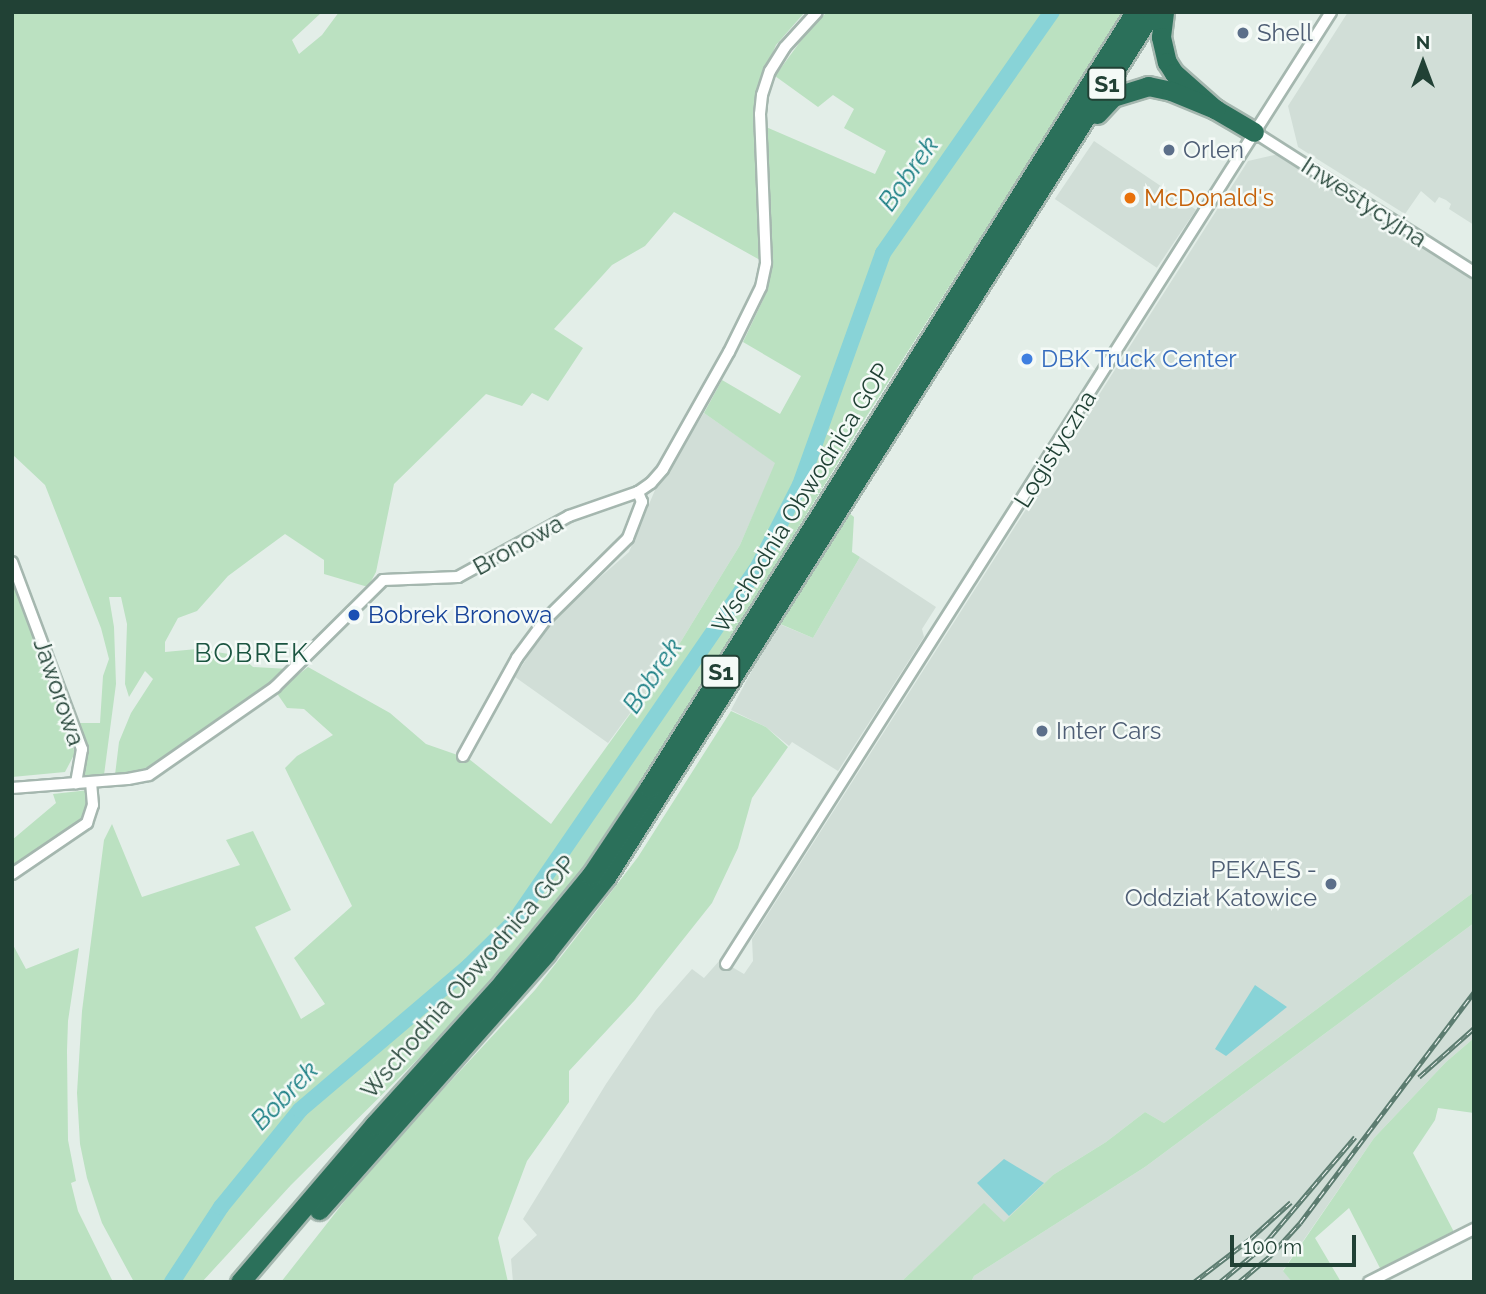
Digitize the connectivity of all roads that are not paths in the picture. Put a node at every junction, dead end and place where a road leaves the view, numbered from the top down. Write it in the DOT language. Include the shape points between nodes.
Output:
graph roads {
  1 [pos="817,12"];
  2 [pos="1135,12"];
  3 [pos="1152,12"];
  4 [pos="1164,12"];
  5 [pos="1331,12"];
  6 [pos="1215,109"];
  7 [pos="1254,132"];
  8 [pos="1061,155"];
  9 [pos="1474,272"];
  10 [pos="638,492"];
  11 [pos="12,562"];
  12 [pos="463,756"];
  13 [pos="91,782"];
  14 [pos="76,783"];
  15 [pos="12,788"];
  16 [pos="12,874"];
  17 [pos="726,964"];
  18 [pos="1474,1229"];
  19 [pos="240,1282"];
  20 [pos="258,1282"];
  21 [pos="1368,1282"];
  1 -- 10 [label="street, Bronowa" via="770,71 760,114 766,201 766,263 761,287 663,469"];
  2 -- 19 [label="highway, Wschodnia Obwodnica GOP / S1" via="649,788 584,884"];
  3 -- 8 [label="highway, Wschodnia Obwodnica GOP / S1"];
  4 -- 6 [label="highway" via="1161,37 1167,62 1183,83"];
  5 -- 7 [label="street, Logistyczna"];
  6 -- 7 [label="highway"];
  6 -- 8 [label="highway" via="1171,91 1134,88 1113,97"];
  7 -- 9 [label="street, Inwestycyjna"];
  7 -- 17 [label="street, Logistyczna"];
  8 -- 20 [label="highway, Wschodnia Obwodnica GOP / S1" via="607,877"];
  10 -- 12 [label="street" via="642,502 628,538 545,619 517,657"];
  10 -- 13 [label="street, Bronowa" via="569,516 458,577 383,580 275,687 167,764 139,778"];
  11 -- 14 [label="street, Jaworowa" via="82,749"];
  13 -- 14 [label="street, Bronowa"];
  13 -- 16 [label="street" via="93,805 87,823"];
  14 -- 15 [label="street, Bronowa"];
  18 -- 21 [label="street"];
}
